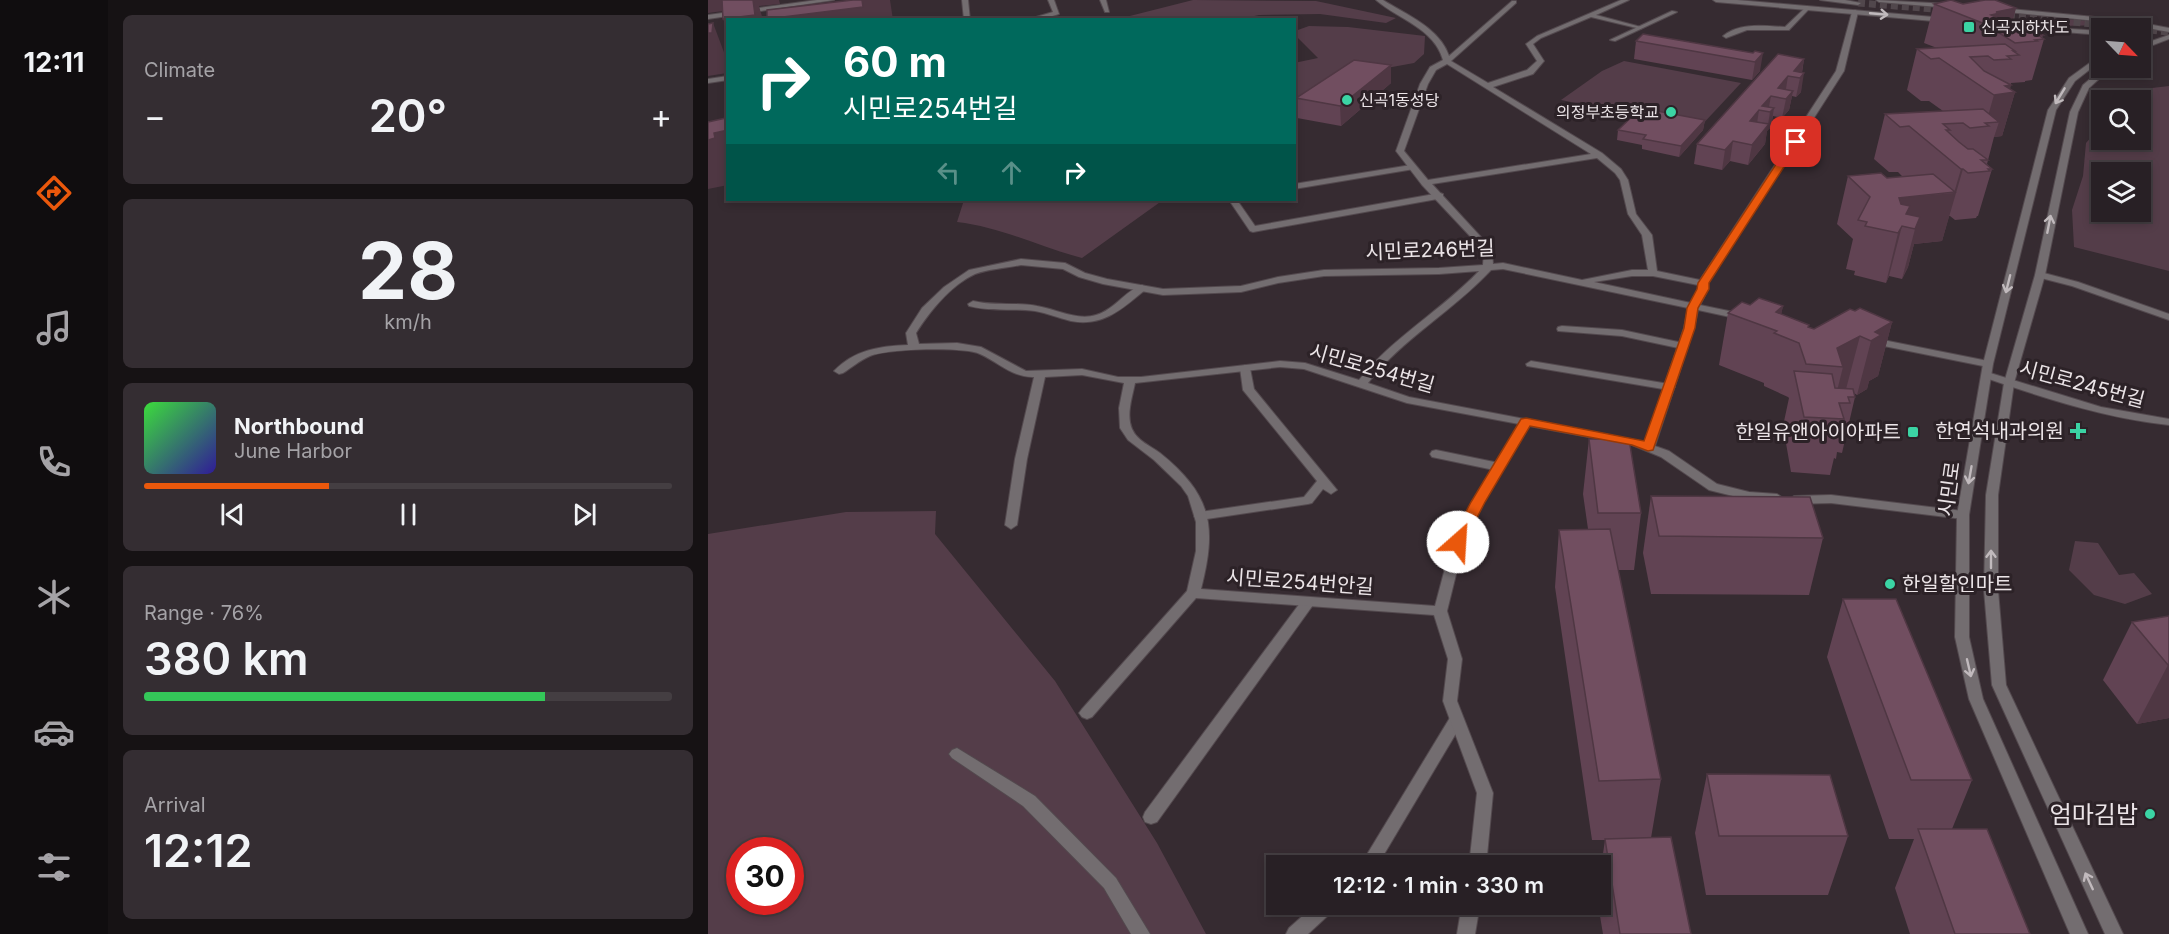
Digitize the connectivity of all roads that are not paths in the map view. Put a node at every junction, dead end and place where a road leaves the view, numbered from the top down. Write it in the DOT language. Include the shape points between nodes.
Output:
graph roads {
  1 [pos="831,0"];
  2 [pos="965,0"];
  3 [pos="1051,0"];
  4 [pos="1103,0"];
  5 [pos="1379,0"];
  6 [pos="1626,0"];
  7 [pos="1716,0"];
  8 [pos="1773,0"];
  9 [pos="1823,0"];
  10 [pos="1880,0"];
  11 [pos="1514,2"];
  12 [pos="791,3"];
  13 [pos="1963,7"];
  14 [pos="1807,8"];
  15 [pos="1857,8"];
  16 [pos="1994,9"];
  17 [pos="1107,11"];
  18 [pos="1674,12"];
  19 [pos="2026,12"];
  20 [pos="1593,16"];
  21 [pos="789,17"];
  22 [pos="708,18"];
  23 [pos="968,18"];
  24 [pos="1037,18"];
  25 [pos="1948,20"];
  26 [pos="1995,24"];
  27 [pos="2030,27"];
  28 [pos="1639,28"];
  29 [pos="2049,28"];
  30 [pos="2091,28"];
  31 [pos="2167,29"];
  32 [pos="2091,32"];
  33 [pos="2151,32"];
  34 [pos="2151,32"];
  35 [pos="1726,36"];
  36 [pos="2169,37"];
  37 [pos="1613,40"];
  38 [pos="2151,44"];
  39 [pos="1447,61"];
  40 [pos="2091,65"];
  41 [pos="726,78"];
  42 [pos="2096,78"];
  43 [pos="708,81"];
  44 [pos="1488,86"];
  45 [pos="1599,155"];
  46 [pos="1411,167"];
  47 [pos="1425,183"];
  48 [pos="1296,187"];
  49 [pos="1440,196"];
  50 [pos="1234,201"];
  51 [pos="1488,267"];
  52 [pos="1653,273"];
  53 [pos="2040,275"];
  54 [pos="1580,282"];
  55 [pos="1703,283"];
  56 [pos="1142,288"];
  57 [pos="973,304"];
  58 [pos="1693,308"];
  59 [pos="2169,317"];
  60 [pos="1755,320"];
  61 [pos="1562,329"];
  62 [pos="1863,339"];
  63 [pos="1683,346"];
  64 [pos="914,348"];
  65 [pos="1532,364"];
  66 [pos="1245,368"];
  67 [pos="1987,370"];
  68 [pos="839,371"];
  69 [pos="1040,373"];
  70 [pos="1130,380"];
  71 [pos="2009,383"];
  72 [pos="1362,384"];
  73 [pos="1670,387"];
  74 [pos="1526,422"];
  75 [pos="2169,422"];
  76 [pos="1648,447"];
  77 [pos="1436,454"];
  78 [pos="1499,467"];
  79 [pos="1963,515"];
  80 [pos="1200,516"];
  81 [pos="1011,525"];
  82 [pos="1193,593"];
  83 [pos="1308,602"];
  84 [pos="1440,611"];
  85 [pos="1086,713"];
  86 [pos="1456,720"];
  87 [pos="957,754"];
  88 [pos="1151,817"];
  89 [pos="1375,855"];
  90 [pos="1478,855"];
  91 [pos="1317,915"];
  92 [pos="1469,915"];
  93 [pos="1140,934"];
  94 [pos="1295,934"];
  95 [pos="1466,934"];
  96 [pos="2079,934"];
  97 [pos="2114,934"];
  1 -- 12 [label="street"];
  2 -- 23 [label="street"];
  3 -- 24 [label="street" via="1057,13"];
  4 -- 17 [label="street"];
  5 -- 39 [label="street" via="1434,36 1446,51"];
  6 -- 20 [label="street"];
  7 -- 14 [label="street"];
  8 -- 15 [label="street"];
  9 -- 15 [label="street"];
  10 -- 13 [label="street"];
  11 -- 39 [label="street"];
  12 -- 21 [label="street"];
  12 -- 22 [label="street"];
  14 -- 15 [label="street"];
  14 -- 35 [label="street" via="1787,29 1752,29"];
  15 -- 25 [label="street, one-way"];
  15 -- 55 [label="street" via="1840,71"];
  16 -- 19 [label="street"];
  18 -- 28 [label="street"];
  19 -- 27 [label="street" via="2050,21 2044,26"];
  19 -- 31 [label="street"];
  20 -- 28 [label="street"];
  20 -- 44 [label="street" via="1539,37 1529,44 1541,61 1530,72"];
  26 -- 27 [label="street"];
  27 -- 29 [label="street"];
  28 -- 37 [label="street"];
  29 -- 30 [label="street"];
  29 -- 32 [label="street"];
  31 -- 33 [label="street"];
  34 -- 36 [label="street"];
  36 -- 38 [label="street"];
  39 -- 44 [label="street"];
  39 -- 46 [label="street" via="1433,69 1426,79 1401,147"];
  40 -- 67 [label="street, 시민로, one-way" via="2072,80 2052,110"];
  41 -- 43 [label="street"];
  53 -- 42 [label="street, one-way" via="2074,112 2086,87"];
  44 -- 45 [label="street"];
  45 -- 47 [label="street"];
  45 -- 52 [label="street" via="1624,180 1632,214 1647,235"];
  46 -- 47 [label="street"];
  46 -- 48 [label="street"];
  47 -- 49 [label="street"];
  49 -- 50 [label="street" via="1253,229"];
  49 -- 51 [label="street" via="1489,251"];
  51 -- 54 [label="street, 시민로246번길" via="1521,268"];
  51 -- 56 [label="street, 시민로246번길" via="1439,272 1324,273 1241,289 1163,292"];
  51 -- 72 [label="street" via="1420,326"];
  52 -- 54 [label="street"];
  52 -- 55 [label="street"];
  53 -- 59 [label="street"];
  53 -- 71 [label="street"];
  54 -- 58 [label="street, 시민로246번길"];
  55 -- 58 [label="street"];
  56 -- 57 [label="street" via="1095,319"];
  56 -- 64 [label="street, 시민로246번길" via="1098,280 1065,266 1045,263 1021,262 972,272 926,310 911,333"];
  58 -- 60 [label="street, 시민로246번길"];
  58 -- 63 [label="street"];
  61 -- 63 [label="street" via="1622,333"];
  62 -- 67 [label="street"];
  63 -- 73 [label="street"];
  64 -- 68 [label="street, 시민로254번길" via="881,348"];
  64 -- 69 [label="street, 시민로254번길" via="957,346 981,350 1024,374"];
  65 -- 73 [label="street"];
  66 -- 70 [label="street, 시민로254번길"];
  66 -- 72 [label="street, 시민로254번길" via="1305,366"];
  66 -- 80 [label="street" via="1249,390 1327,486 1308,500"];
  67 -- 71 [label="street, 시민로245번길"];
  67 -- 79 [label="street, 시민로, one-way"];
  69 -- 70 [label="street, 시민로254번길" via="1082,372"];
  69 -- 81 [label="street" via="1020,459"];
  70 -- 80 [label="street, 시민로254번안길" via="1123,415 1129,434 1186,484"];
  71 -- 75 [label="street, 시민로245번길" via="2137,419"];
  97 -- 71 [label="street, one-way" via="1999,685 1991,590 1992,495"];
  72 -- 74 [label="street, 시민로254번길" via="1407,400"];
  73 -- 76 [label="street"];
  74 -- 76 [label="street, 시민로254번길"];
  74 -- 78 [label="street"];
  76 -- 79 [label="street, 시민로254번길" via="1713,487 1749,496 1800,501 1831,499"];
  77 -- 78 [label="street"];
  78 -- 84 [label="street" via="1458,542"];
  79 -- 96 [label="street, 시민로, one-way" via="1962,637 1976,699"];
  80 -- 82 [label="street, 시민로254번안길" via="1203,558"];
  82 -- 83 [label="street, 시민로254번안길"];
  82 -- 85 [label="street"];
  83 -- 84 [label="street, 시민로254번안길"];
  83 -- 88 [label="street"];
  84 -- 86 [label="street" via="1455,659 1450,701"];
  86 -- 89 [label="street"];
  86 -- 90 [label="street" via="1485,793"];
  87 -- 93 [label="street" via="1029,801 1110,883"];
  91 -- 94 [label="street"];
  92 -- 95 [label="street"];
}
